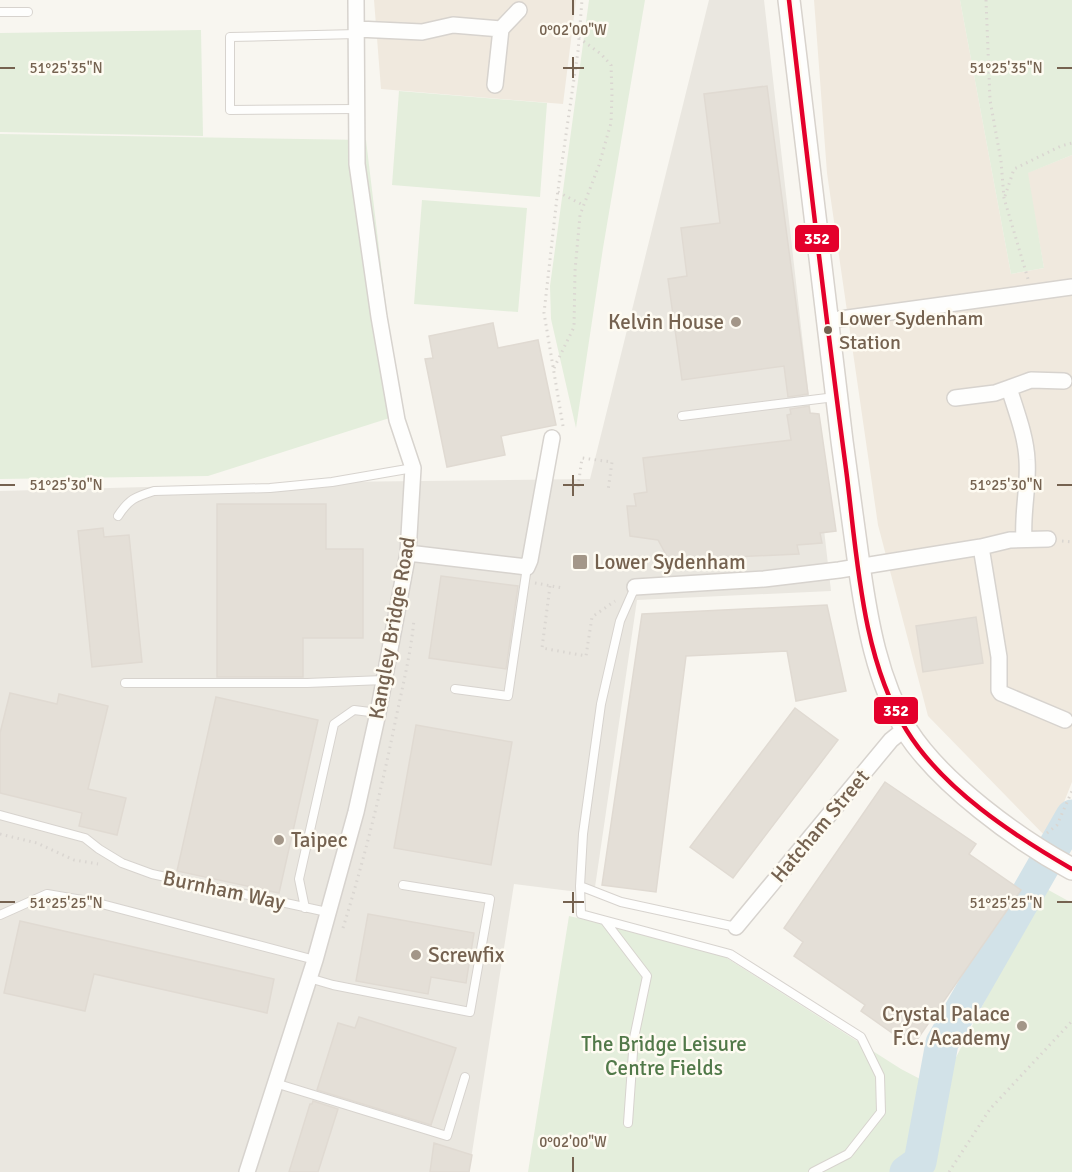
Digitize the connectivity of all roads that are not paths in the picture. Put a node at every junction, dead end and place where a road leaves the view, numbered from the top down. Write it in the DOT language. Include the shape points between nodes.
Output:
graph roads {
  1 [pos="356,0"];
  2 [pos="789,0"];
  3 [pos="519,10"];
  4 [pos="0,12"];
  5 [pos="28,12"];
  6 [pos="501,29"];
  7 [pos="357,31"];
  8 [pos="495,85"];
  9 [pos="356,109"];
  10 [pos="1072,287"];
  11 [pos="826,321"];
  12 [pos="1064,381"];
  13 [pos="1009,388"];
  14 [pos="837,397"];
  15 [pos="956,398"];
  16 [pos="682,416"];
  17 [pos="558,434"];
  18 [pos="412,468"];
  19 [pos="118,516"];
  20 [pos="1024,539"];
  21 [pos="1048,539"];
  22 [pos="981,547"];
  23 [pos="408,553"];
  24 [pos="527,567"];
  25 [pos="859,567"];
  26 [pos="635,587"];
  27 [pos="384,680"];
  28 [pos="125,683"];
  29 [pos="455,689"];
  30 [pos="378,713"];
  31 [pos="1065,720"];
  32 [pos="906,729"];
  33 [pos="0,815"];
  34 [pos="1067,867"];
  35 [pos="403,885"];
  36 [pos="580,886"];
  37 [pos="305,908"];
  38 [pos="327,912"];
  39 [pos="0,915"];
  40 [pos="605,921"];
  41 [pos="736,927"];
  42 [pos="315,960"];
  43 [pos="309,978"];
  44 [pos="465,1077"];
  45 [pos="274,1083"];
  46 [pos="628,1123"];
  47 [pos="252,1170"];
  48 [pos="813,1172"];
  1 -- 7 [label="street, Kangley Bridge Road"];
  2 -- 11 [label="street"];
  3 -- 6 [label="street"];
  4 -- 5 [label="lane"];
  6 -- 7 [label="street" via="453,25 422,32"];
  6 -- 8 [label="street"];
  7 -- 9 [label="street, Kangley Bridge Road"];
  7 -- 9 [label="lane" via="230,37 230,110"];
  9 -- 18 [label="street, Kangley Bridge Road" via="357,164 379,317 397,420"];
  10 -- 11 [label="street"];
  11 -- 14 [label="street"];
  12 -- 13 [label="street" via="1031,381"];
  13 -- 15 [label="street"];
  13 -- 20 [label="street" via="1028,459"];
  14 -- 16 [label="lane"];
  14 -- 25 [label="street"];
  17 -- 24 [label="street"];
  18 -- 19 [label="lane" via="270,488 154,491 135,496"];
  18 -- 23 [label="street, Kangley Bridge Road"];
  20 -- 21 [label="street"];
  20 -- 22 [label="street"];
  22 -- 25 [label="street"];
  22 -- 31 [label="street" via="999,657 999,690"];
  23 -- 24 [label="street"];
  23 -- 27 [label="street, Kangley Bridge Road"];
  24 -- 29 [label="lane" via="508,696"];
  25 -- 26 [label="street" via="764,579"];
  25 -- 32 [label="street" via="874,649"];
  26 -- 36 [label="lane" via="620,621 601,704"];
  27 -- 28 [label="lane"];
  27 -- 30 [label="street, Kangley Bridge Road"];
  30 -- 37 [label="lane" via="354,710 334,724 299,879"];
  30 -- 38 [label="street, Kangley Bridge Road" via="356,812"];
  32 -- 34 [label="street" via="950,780 1036,849"];
  32 -- 41 [label="street, Hatcham Street" via="891,740"];
  33 -- 37 [label="lane, Burnham Way" via="85,838 122,863 152,874"];
  35 -- 43 [label="lane" via="490,899 470,1012"];
  36 -- 40 [label="lane" via="581,914"];
  36 -- 41 [label="lane" via="621,902"];
  37 -- 38 [label="lane, Burnham Way"];
  38 -- 42 [label="street, Kangley Bridge Road"];
  39 -- 42 [label="lane" via="47,894"];
  40 -- 46 [label="lane" via="647,976 634,1038"];
  40 -- 48 [label="lane" via="730,954 861,1037 880,1076 880,1112 848,1154"];
  42 -- 43 [label="street, Kangley Bridge Road"];
  43 -- 45 [label="street, Kangley Bridge Road"];
  44 -- 45 [label="lane" via="447,1136"];
  45 -- 47 [label="street, Kangley Bridge Road"];
}
